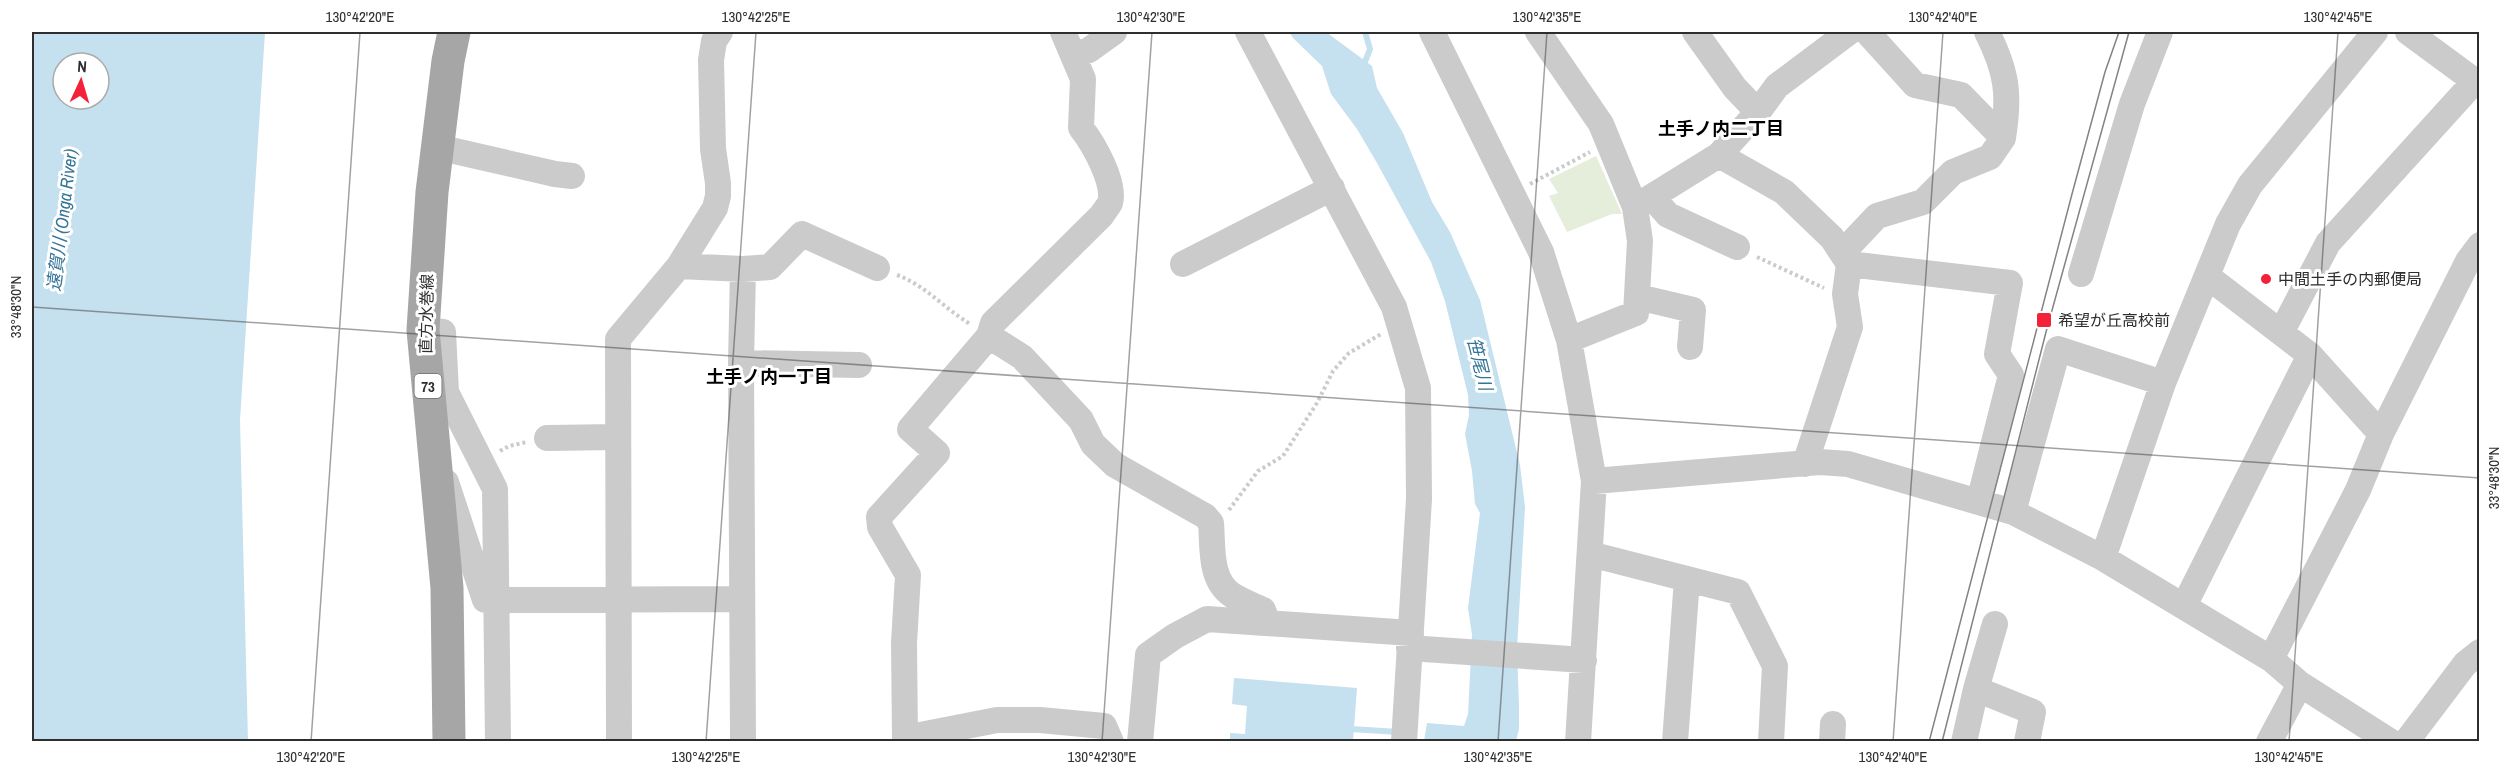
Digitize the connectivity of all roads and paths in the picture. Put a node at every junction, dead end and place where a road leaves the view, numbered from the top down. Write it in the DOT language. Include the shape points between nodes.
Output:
graph roads {
  1 [pos="454,32"];
  2 [pos="720,32"];
  3 [pos="1063,32"];
  4 [pos="1113,32"];
  5 [pos="1248,32"];
  6 [pos="1432,32"];
  7 [pos="1538,32"];
  8 [pos="1695,32"];
  9 [pos="1849,32"];
  10 [pos="1867,32"];
  11 [pos="1987,32"];
  12 [pos="2160,32"];
  13 [pos="2373,32"];
  14 [pos="2408,32"];
  15 [pos="1074,56"];
  16 [pos="2477,83"];
  17 [pos="1758,112"];
  18 [pos="2003,138"];
  19 [pos="1609,142"];
  20 [pos="437,147"];
  21 [pos="1719,155"];
  22 [pos="572,176"];
  23 [pos="1332,188"];
  24 [pos="1512,194"];
  25 [pos="1644,202"];
  26 [pos="2480,246"];
  27 [pos="1737,248"];
  28 [pos="1845,258"];
  29 [pos="1182,264"];
  30 [pos="678,266"];
  31 [pos="877,268"];
  32 [pos="743,269"];
  33 [pos="2080,274"];
  34 [pos="2206,276"];
  35 [pos="1845,294"];
  36 [pos="1638,297"];
  37 [pos="1400,325"];
  38 [pos="423,330"];
  39 [pos="2282,331"];
  40 [pos="989,336"];
  41 [pos="1569,340"];
  42 [pos="1690,347"];
  43 [pos="2310,355"];
  44 [pos="741,363"];
  45 [pos="859,366"];
  46 [pos="2163,383"];
  47 [pos="2381,434"];
  48 [pos="617,437"];
  49 [pos="547,438"];
  50 [pos="432,439"];
  51 [pos="481,461"];
  52 [pos="1805,464"];
  53 [pos="1594,482"];
  54 [pos="1978,502"];
  55 [pos="2013,512"];
  56 [pos="1211,523"];
  57 [pos="1590,554"];
  58 [pos="2103,558"];
  59 [pos="1688,579"];
  60 [pos="741,599"];
  61 [pos="497,600"];
  62 [pos="619,600"];
  63 [pos="2184,606"];
  64 [pos="1268,623"];
  65 [pos="1995,624"];
  66 [pos="1418,644"];
  67 [pos="2478,656"];
  68 [pos="2271,659"];
  69 [pos="1577,660"];
  70 [pos="2300,684"];
  71 [pos="1976,689"];
  72 [pos="449,741"];
  73 [pos="498,741"];
  74 [pos="619,741"];
  75 [pos="743,741"];
  76 [pos="1111,741"];
  77 [pos="1140,741"];
  78 [pos="1404,741"];
  79 [pos="1578,741"];
  80 [pos="1675,741"];
  81 [pos="1771,741"];
  82 [pos="1964,741"];
  83 [pos="2027,741"];
  84 [pos="2269,741"];
  85 [pos="2391,741"];
  86 [pos="2406,741"];
  1 -- 20 [label="main road, 直方水巻線 / 73"];
  2 -- 30 [label="street" via="711,60 718,196 715,208"];
  3 -- 15 [label="street"];
  4 -- 15 [label="street"];
  5 -- 23 [label="street"];
  6 -- 24 [label="street"];
  7 -- 19 [label="street" via="1601,124"];
  8 -- 17 [label="street" via="1735,88"];
  9 -- 17 [label="street" via="1777,86"];
  10 -- 18 [label="street" via="1915,85 1961,95"];
  11 -- 18 [label="street" via="2005,75 2008,106"];
  12 -- 33 [label="street" via="2132,104"];
  13 -- 34 [label="street" via="2250,185"];
  14 -- 16 [label="street"];
  15 -- 40 [label="street" via="1083,79 1081,128 1110,184 1110,202 1102,215 993,323"];
  16 -- 39 [label="street" via="2328,243"];
  17 -- 21 [label="street"];
  18 -- 28 [label="street" via="1990,157 1953,172 1923,202 1877,216"];
  19 -- 24 [label="path"];
  19 -- 25 [label="street"];
  20 -- 22 [label="street"];
  20 -- 38 [label="main road, 直方水巻線 / 73"];
  21 -- 25 [label="street"];
  21 -- 28 [label="street" via="1784,192 1832,238"];
  23 -- 29 [label="street"];
  23 -- 37 [label="street"];
  24 -- 41 [label="street" via="1541,252"];
  25 -- 27 [label="street"];
  25 -- 36 [label="street"];
  26 -- 47 [label="street" via="2468,261"];
  27 -- 35 [label="path" via="1834,293"];
  28 -- 35 [label="street"];
  28 -- 54 [label="street" via="2010,283 1997,354 2011,375"];
  30 -- 32 [label="street"];
  30 -- 48 [label="street" via="618,339"];
  31 -- 32 [label="street" via="802,234 770,267"];
  31 -- 40 [label="path" via="912,280 953,314"];
  32 -- 44 [label="street"];
  34 -- 39 [label="street"];
  34 -- 46 [label="street"];
  35 -- 52 [label="street" via="1850,327"];
  36 -- 41 [label="street" via="1636,313"];
  36 -- 42 [label="street" via="1693,310"];
  37 -- 56 [label="path" via="1349,353 1333,371 1283,456 1258,471 1233,508"];
  37 -- 66 [label="street" via="1418,388"];
  38 -- 50 [label="main road, 直方水巻線 / 73"];
  38 -- 51 [label="street" via="443,332 446,392"];
  39 -- 43 [label="street"];
  40 -- 56 [label="street" via="1022,357 1081,420 1093,444 1115,465"];
  40 -- 76 [label="street" via="910,429 937,453 879,517 880,527 908,575 905,738 997,720 1040,720 1104,726"];
  41 -- 53 [label="street"];
  43 -- 47 [label="street"];
  43 -- 63 [label="street"];
  44 -- 45 [label="street"];
  44 -- 60 [label="street"];
  46 -- 55 [label="street" via="2058,349"];
  46 -- 58 [label="street"];
  47 -- 68 [label="street" via="2358,490"];
  48 -- 49 [label="street"];
  48 -- 62 [label="street"];
  49 -- 51 [label="path" via="509,446"];
  50 -- 61 [label="street" via="484,600"];
  50 -- 72 [label="main road, 直方水巻線 / 73" via="447,588"];
  51 -- 61 [label="street" via="495,489"];
  52 -- 53 [label="street"];
  52 -- 54 [label="street" via="1848,464"];
  53 -- 57 [label="street"];
  54 -- 55 [label="street"];
  55 -- 58 [label="street"];
  56 -- 64 [label="street" via="1214,568 1221,584 1230,594 1263,610"];
  57 -- 59 [label="street"];
  57 -- 69 [label="street"];
  58 -- 63 [label="street"];
  59 -- 80 [label="street"];
  59 -- 81 [label="street" via="1738,592 1775,666"];
  60 -- 62 [label="street"];
  60 -- 75 [label="street"];
  61 -- 62 [label="street"];
  61 -- 73 [label="street"];
  62 -- 74 [label="street"];
  63 -- 68 [label="street"];
  64 -- 66 [label="street"];
  64 -- 77 [label="street" via="1207,619 1148,655"];
  65 -- 71 [label="street"];
  66 -- 69 [label="street"];
  66 -- 78 [label="street"];
  67 -- 86 [label="street" via="2465,664"];
  68 -- 70 [label="street"];
  69 -- 79 [label="street"];
  70 -- 84 [label="street"];
  70 -- 85 [label="street"];
  71 -- 82 [label="street"];
  71 -- 83 [label="street" via="2033,712"];
}
